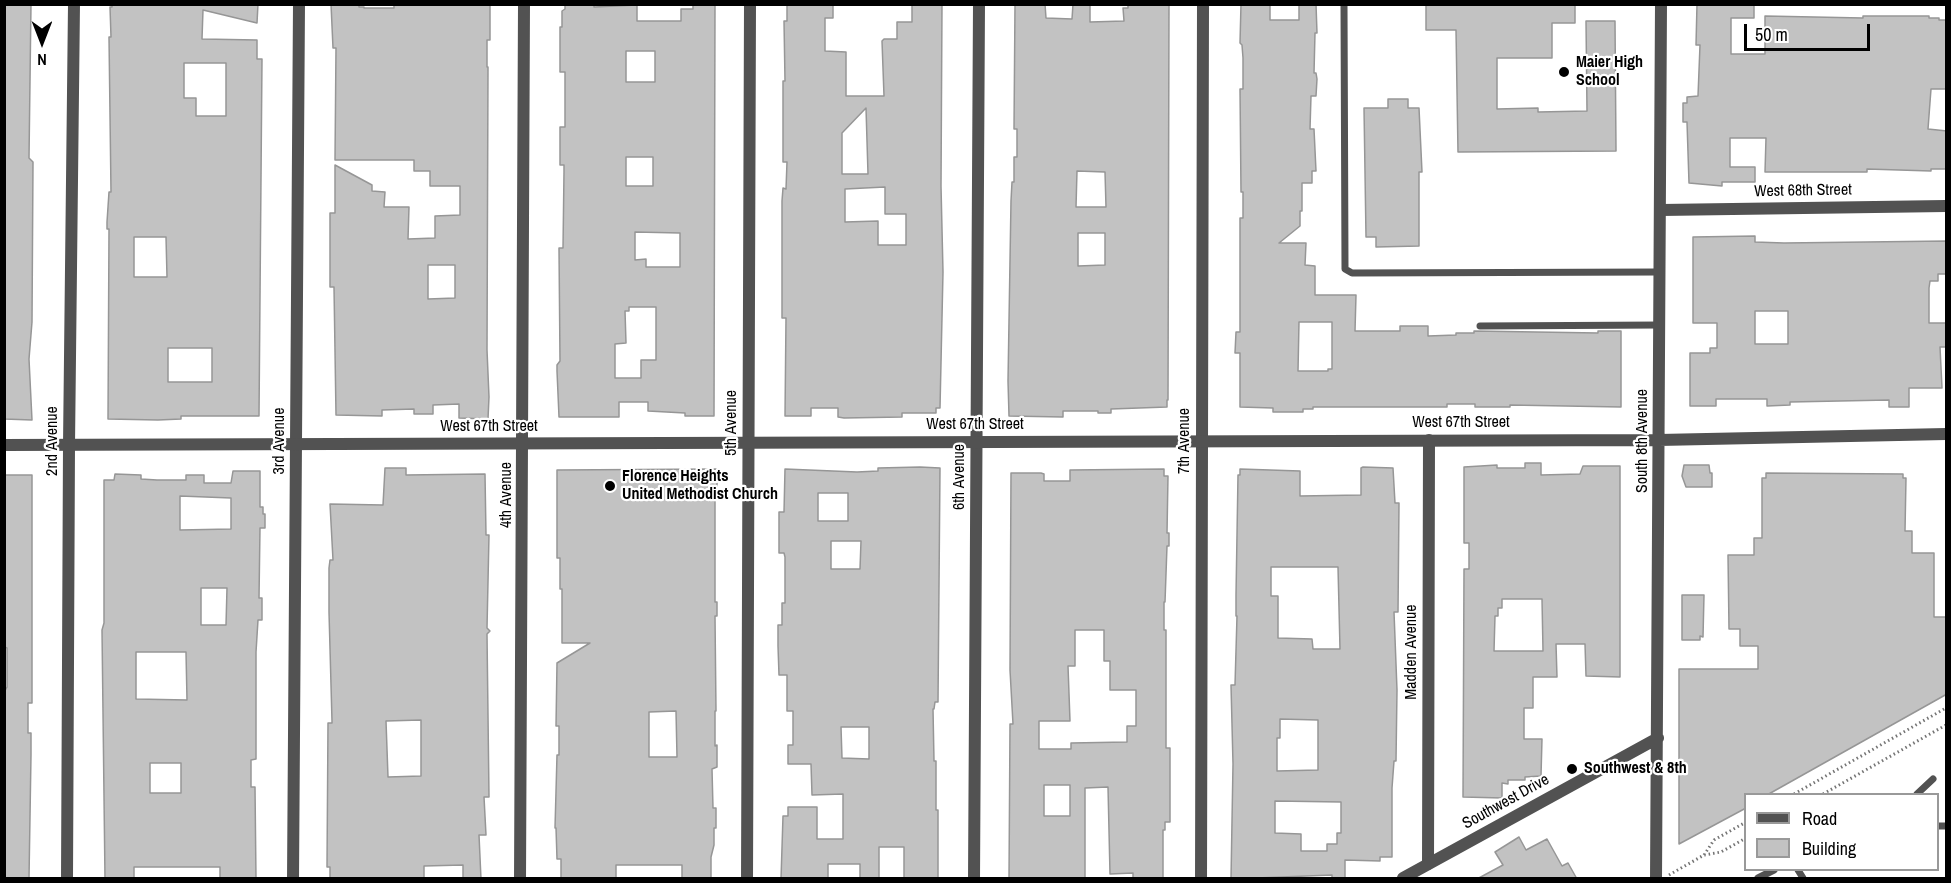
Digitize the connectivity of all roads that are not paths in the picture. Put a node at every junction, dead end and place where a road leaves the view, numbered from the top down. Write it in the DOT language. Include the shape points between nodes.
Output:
graph roads {
  1 [pos="74,4"];
  2 [pos="299,4"];
  3 [pos="524,4"];
  4 [pos="750,4"];
  5 [pos="979,4"];
  6 [pos="1203,4"];
  7 [pos="1344,4"];
  8 [pos="1661,4"];
  9 [pos="1947,206"];
  10 [pos="1661,210"];
  11 [pos="1659,272"];
  12 [pos="1660,325"];
  13 [pos="1480,326"];
  14 [pos="1947,434"];
  15 [pos="1429,440"];
  16 [pos="1659,440"];
  17 [pos="1202,441"];
  18 [pos="748,442"];
  19 [pos="976,442"];
  20 [pos="524,443"];
  21 [pos="297,444"];
  22 [pos="69,445"];
  23 [pos="4,446"];
  24 [pos="1658,738"];
  25 [pos="1933,779"];
  26 [pos="1919,793"];
  27 [pos="1428,864"];
  28 [pos="1772,871"];
  29 [pos="67,879"];
  30 [pos="293,879"];
  31 [pos="520,879"];
  32 [pos="747,879"];
  33 [pos="974,879"];
  34 [pos="1201,879"];
  35 [pos="1403,879"];
  36 [pos="1656,879"];
  37 [pos="1758,879"];
  1 -- 22 [label="street, 2nd Avenue"];
  2 -- 21 [label="street, 3rd Avenue"];
  3 -- 20 [label="street, 4th Avenue"];
  4 -- 18 [label="street, 5th Avenue"];
  5 -- 19 [label="street, 6th Avenue"];
  6 -- 17 [label="street, 7th Avenue"];
  7 -- 11 [label="lane" via="1345,269 1352,273"];
  8 -- 10 [label="street, South 8th Avenue"];
  9 -- 10 [label="street, West 68th Street"];
  10 -- 11 [label="street, South 8th Avenue"];
  11 -- 12 [label="street, South 8th Avenue"];
  12 -- 13 [label="lane"];
  12 -- 16 [label="street, South 8th Avenue"];
  14 -- 16 [label="street, West 67th Street"];
  15 -- 16 [label="street, West 67th Street"];
  15 -- 17 [label="street, West 67th Street"];
  15 -- 27 [label="street, Madden Avenue"];
  16 -- 24 [label="street, South 8th Avenue"];
  17 -- 19 [label="street, West 67th Street"];
  17 -- 34 [label="street, 7th Avenue"];
  18 -- 19 [label="street, West 67th Street"];
  18 -- 20 [label="street, West 67th Street"];
  18 -- 32 [label="street, 5th Avenue"];
  19 -- 33 [label="street, 6th Avenue"];
  20 -- 21 [label="street, West 67th Street"];
  20 -- 31 [label="street, 4th Avenue"];
  21 -- 22 [label="street, West 67th Street"];
  21 -- 30 [label="street, 3rd Avenue"];
  22 -- 23 [label="street, West 67th Street"];
  22 -- 29 [label="street, 2nd Avenue"];
  24 -- 27 [label="street, Southwest Drive"];
  24 -- 36 [label="street, South 8th Avenue"];
  25 -- 26 [label="lane"];
  27 -- 35 [label="street, Southwest Drive"];
  28 -- 37 [label="lane"];
}
